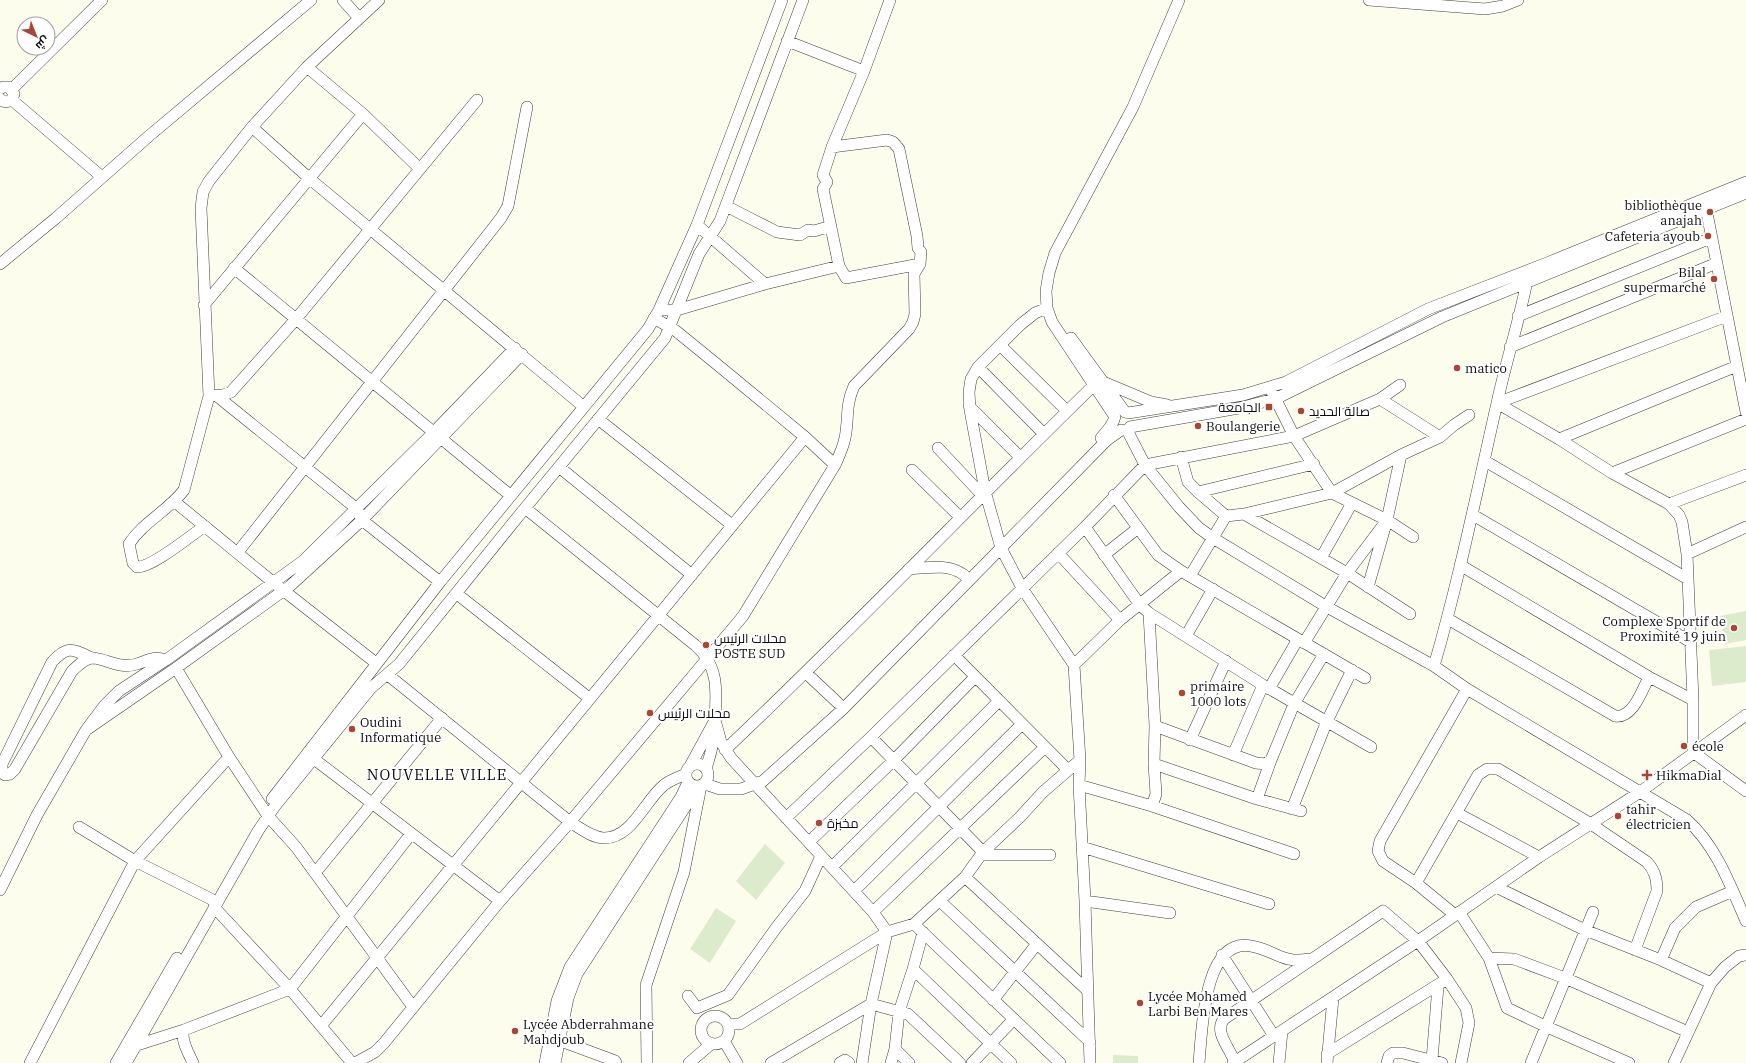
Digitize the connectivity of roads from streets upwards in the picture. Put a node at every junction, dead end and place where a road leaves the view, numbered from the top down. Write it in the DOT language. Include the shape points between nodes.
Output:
graph roads {
  1 [pos="102,0"];
  2 [pos="311,0"];
  3 [pos="343,0"];
  4 [pos="379,0"];
  5 [pos="782,0"];
  6 [pos="803,0"];
  7 [pos="890,0"];
  8 [pos="1179,0"];
  9 [pos="1369,0"];
  10 [pos="1518,0"];
  11 [pos="360,18"];
  12 [pos="787,42"];
  13 [pos="307,67"];
  14 [pos="864,70"];
  15 [pos="3,94"];
  16 [pos="477,100"];
  17 [pos="527,107"];
  18 [pos="363,114"];
  19 [pos="252,127"];
  20 [pos="832,147"];
  21 [pos="419,168"];
  22 [pos="102,177"];
  23 [pos="310,179"];
  24 [pos="1746,182"];
  25 [pos="1746,193"];
  26 [pos="1705,204"];
  27 [pos="726,206"];
  28 [pos="697,225"];
  29 [pos="831,226"];
  30 [pos="370,229"];
  31 [pos="710,236"];
  32 [pos="1711,238"];
  33 [pos="1717,263"];
  34 [pos="0,264"];
  35 [pos="920,264"];
  36 [pos="839,266"];
  37 [pos="234,268"];
  38 [pos="1528,276"];
  39 [pos="765,284"];
  40 [pos="444,289"];
  41 [pos="204,305"];
  42 [pos="1047,308"];
  43 [pos="677,310"];
  44 [pos="656,314"];
  45 [pos="1518,316"];
  46 [pos="1727,316"];
  47 [pos="296,319"];
  48 [pos="670,327"];
  49 [pos="1000,345"];
  50 [pos="1510,347"];
  51 [pos="518,351"];
  52 [pos="1737,366"];
  53 [pos="978,367"];
  54 [pos="371,381"];
  55 [pos="1097,383"];
  56 [pos="1400,385"];
  57 [pos="1271,387"];
  58 [pos="213,396"];
  59 [pos="1275,399"];
  60 [pos="1380,399"];
  61 [pos="1497,403"];
  62 [pos="584,406"];
  63 [pos="970,406"];
  64 [pos="1174,407"];
  65 [pos="1067,411"];
  66 [pos="1746,412"];
  67 [pos="1469,415"];
  68 [pos="1120,416"];
  69 [pos="598,419"];
  70 [pos="1746,419"];
  71 [pos="1126,429"];
  72 [pos="1044,434"];
  73 [pos="437,436"];
  74 [pos="1294,436"];
  75 [pos="805,437"];
  76 [pos="1440,437"];
  77 [pos="1559,438"];
  78 [pos="938,448"];
  79 [pos="1401,455"];
  80 [pos="1020,457"];
  81 [pos="1181,457"];
  82 [pos="1485,461"];
  83 [pos="1314,464"];
  84 [pos="835,465"];
  85 [pos="1145,465"];
  86 [pos="306,467"];
  87 [pos="559,467"];
  88 [pos="912,470"];
  89 [pos="1612,473"];
  90 [pos="1746,475"];
  91 [pos="1198,492"];
  92 [pos="984,493"];
  93 [pos="1332,493"];
  94 [pos="511,494"];
  95 [pos="1114,495"];
  96 [pos="175,502"];
  97 [pos="1352,503"];
  98 [pos="1669,504"];
  99 [pos="525,507"];
  100 [pos="357,509"];
  101 [pos="1244,514"];
  102 [pos="1473,515"];
  103 [pos="1226,516"];
  104 [pos="960,517"];
  105 [pos="362,520"];
  106 [pos="1387,520"];
  107 [pos="732,525"];
  108 [pos="205,526"];
  109 [pos="1085,527"];
  110 [pos="1746,527"];
  111 [pos="1138,528"];
  112 [pos="1413,536"];
  113 [pos="1213,538"];
  114 [pos="999,544"];
  115 [pos="238,552"];
  116 [pos="1058,553"];
  117 [pos="1687,554"];
  118 [pos="1104,555"];
  119 [pos="1321,558"];
  120 [pos="1460,565"];
  121 [pos="909,569"];
  122 [pos="1347,573"];
  123 [pos="1185,574"];
  124 [pos="692,575"];
  125 [pos="964,575"];
  126 [pos="1688,579"];
  127 [pos="440,582"];
  128 [pos="274,583"];
  129 [pos="1368,587"];
  130 [pos="1022,588"];
  131 [pos="1212,589"];
  132 [pos="284,590"];
  133 [pos="458,594"];
  134 [pos="1140,605"];
  135 [pos="1327,607"];
  136 [pos="1149,613"];
  137 [pos="1410,614"];
  138 [pos="658,616"];
  139 [pos="1448,619"];
  140 [pos="1120,620"];
  141 [pos="1186,636"];
  142 [pos="1301,641"];
  143 [pos="1691,642"];
  144 [pos="954,654"];
  145 [pos="1324,654"];
  146 [pos="92,658"];
  147 [pos="707,658"];
  148 [pos="166,660"];
  149 [pos="1226,661"];
  150 [pos="377,662"];
  151 [pos="1074,665"];
  152 [pos="1434,666"];
  153 [pos="176,668"];
  154 [pos="1352,670"];
  155 [pos="388,674"];
  156 [pos="806,674"];
  157 [pos="975,677"];
  158 [pos="1649,677"];
  159 [pos="1365,678"];
  160 [pos="1266,687"];
  161 [pos="1467,689"];
  162 [pos="589,698"];
  163 [pos="1693,700"];
  164 [pos="999,701"];
  165 [pos="838,703"];
  166 [pos="1294,704"];
  167 [pos="442,718"];
  168 [pos="1744,718"];
  169 [pos="715,720"];
  170 [pos="1327,721"];
  171 [pos="1022,724"];
  172 [pos="1155,726"];
  173 [pos="86,730"];
  174 [pos="871,737"];
  175 [pos="1190,740"];
  176 [pos="1044,747"];
  177 [pos="1371,747"];
  178 [pos="725,750"];
  179 [pos="1693,752"];
  180 [pos="1233,755"];
  181 [pos="229,757"];
  182 [pos="314,759"];
  183 [pos="894,760"];
  184 [pos="1080,760"];
  185 [pos="1271,760"];
  186 [pos="737,764"];
  187 [pos="1154,764"];
  188 [pos="707,769"];
  189 [pos="1068,770"];
  190 [pos="695,780"];
  191 [pos="520,782"];
  192 [pos="917,784"];
  193 [pos="754,785"];
  194 [pos="1079,785"];
  195 [pos="1746,790"];
  196 [pos="1640,792"];
  197 [pos="1257,799"];
  198 [pos="372,803"];
  199 [pos="938,806"];
  200 [pos="1152,806"];
  201 [pos="267,812"];
  202 [pos="1457,813"];
  203 [pos="786,818"];
  204 [pos="570,822"];
  205 [pos="1591,824"];
  206 [pos="79,827"];
  207 [pos="961,828"];
  208 [pos="411,834"];
  209 [pos="809,842"];
  210 [pos="1082,847"];
  211 [pos="983,852"];
  212 [pos="1294,854"];
  213 [pos="1050,855"];
  214 [pos="821,856"];
  215 [pos="1539,857"];
  216 [pos="135,861"];
  217 [pos="452,866"];
  218 [pos="832,867"];
  219 [pos="316,873"];
  220 [pos="965,877"];
  221 [pos="1416,883"];
  222 [pos="1496,887"];
  223 [pos="0,890"];
  224 [pos="854,891"];
  225 [pos="1733,891"];
  226 [pos="940,900"];
  227 [pos="1085,901"];
  228 [pos="500,902"];
  229 [pos="213,903"];
  230 [pos="1269,904"];
  231 [pos="873,912"];
  232 [pos="1593,912"];
  233 [pos="1170,913"];
  234 [pos="1457,913"];
  235 [pos="347,916"];
  236 [pos="1746,921"];
  237 [pos="919,928"];
  238 [pos="1585,930"];
  239 [pos="887,932"];
  240 [pos="1418,941"];
  241 [pos="1036,945"];
  242 [pos="1635,950"];
  243 [pos="1222,955"];
  244 [pos="1746,955"];
  245 [pos="377,958"];
  246 [pos="1489,958"];
  247 [pos="1312,959"];
  248 [pos="1661,960"];
  249 [pos="913,969"];
  250 [pos="1015,972"];
  251 [pos="1565,978"];
  252 [pos="1447,979"];
  253 [pos="1711,983"];
  254 [pos="1438,986"];
  255 [pos="290,989"];
  256 [pos="1087,990"];
  257 [pos="688,996"];
  258 [pos="1333,998"];
  259 [pos="1251,999"];
  260 [pos="993,1000"];
  261 [pos="712,1002"];
  262 [pos="871,1004"];
  263 [pos="413,1007"];
  264 [pos="899,1012"];
  265 [pos="710,1017"];
  266 [pos="1014,1020"];
  267 [pos="728,1024"];
  268 [pos="322,1026"];
  269 [pos="1545,1026"];
  270 [pos="184,1030"];
  271 [pos="1688,1032"];
  272 [pos="1278,1033"];
  273 [pos="554,1039"];
  274 [pos="724,1041"];
  275 [pos="1090,1042"];
  276 [pos="711,1044"];
  277 [pos="991,1044"];
  278 [pos="137,1045"];
  279 [pos="895,1049"];
  280 [pos="1327,1059"];
  281 [pos="1437,1061"];
  282 [pos="30,1063"];
  283 [pos="116,1063"];
  284 [pos="126,1063"];
  285 [pos="193,1063"];
  286 [pos="354,1063"];
  287 [pos="545,1063"];
  288 [pos="555,1063"];
  289 [pos="616,1063"];
  290 [pos="647,1063"];
  291 [pos="689,1063"];
  292 [pos="737,1063"];
  293 [pos="771,1063"];
  294 [pos="840,1063"];
  295 [pos="850,1063"];
  296 [pos="862,1063"];
  297 [pos="891,1063"];
  298 [pos="909,1063"];
  299 [pos="960,1063"];
  300 [pos="972,1063"];
  301 [pos="1011,1063"];
  302 [pos="1060,1063"];
  303 [pos="1090,1063"];
  304 [pos="1199,1063"];
  305 [pos="1234,1063"];
  306 [pos="1280,1063"];
  307 [pos="1387,1063"];
  308 [pos="1461,1063"];
  309 [pos="1531,1063"];
  310 [pos="1629,1063"];
  311 [pos="1674,1063"];
  1 -- 15 [label="street"];
  2 -- 22 [label="street"];
  3 -- 11 [label="street"];
  4 -- 11 [label="street"];
  5 -- 28 [label="street"];
  6 -- 12 [label="street"];
  7 -- 14 [label="street"];
  8 -- 42 [label="street" via="1135,102 1055,253 1047,283"];
  9 -- 10 [label="street" via="1479,9 1497,8"];
  11 -- 13 [label="street"];
  12 -- 14 [label="street"];
  12 -- 27 [label="street"];
  13 -- 18 [label="street"];
  13 -- 19 [label="street"];
  14 -- 20 [label="street"];
  15 -- 22 [label="street"];
  16 -- 21 [label="street"];
  17 -- 40 [label="street" via="508,206"];
  18 -- 21 [label="street"];
  18 -- 23 [label="street"];
  19 -- 23 [label="street"];
  19 -- 41 [label="street" via="209,181 202,197"];
  20 -- 29 [label="street" via="823,175 827,182 823,189"];
  20 -- 35 [label="street" via="887,140 898,146 918,248 921,252"];
  21 -- 30 [label="street"];
  22 -- 34 [label="street"];
  23 -- 30 [label="street"];
  23 -- 37 [label="street"];
  24 -- 26 [label="street"];
  25 -- 26 [label="street"];
  26 -- 32 [label="street"];
  26 -- 38 [label="street"];
  27 -- 29 [label="street" via="777,232 800,235 808,230 814,232"];
  27 -- 31 [label="street"];
  28 -- 31 [label="street"];
  28 -- 44 [label="street"];
  29 -- 36 [label="street"];
  30 -- 40 [label="street"];
  30 -- 47 [label="street"];
  31 -- 39 [label="street"];
  31 -- 43 [label="street" via="698,254"];
  32 -- 33 [label="street"];
  32 -- 45 [label="street"];
  33 -- 46 [label="street"];
  33 -- 50 [label="street"];
  35 -- 36 [label="street" via="846,278"];
  35 -- 84 [label="street" via="914,274 913,322 854,386 847,408 845,437"];
  36 -- 39 [label="street"];
  37 -- 41 [label="street"];
  37 -- 47 [label="street"];
  38 -- 45 [label="street"];
  38 -- 57 [label="street" via="1428,309 1300,376"];
  38 -- 59 [label="street"];
  39 -- 43 [label="street"];
  40 -- 51 [label="street"];
  40 -- 54 [label="street"];
  41 -- 58 [label="street"];
  42 -- 49 [label="street" via="1028,318"];
  42 -- 55 [label="street"];
  43 -- 44 [label="street"];
  43 -- 48 [label="street"];
  44 -- 48 [label="street"];
  44 -- 62 [label="street" via="648,329"];
  45 -- 50 [label="street"];
  46 -- 52 [label="street"];
  46 -- 61 [label="street"];
  47 -- 54 [label="street"];
  47 -- 58 [label="street" via="231,392"];
  48 -- 69 [label="street" via="665,338"];
  48 -- 75 [label="street"];
  49 -- 53 [label="street"];
  49 -- 65 [label="street"];
  50 -- 61 [label="street"];
  51 -- 62 [label="street"];
  51 -- 73 [label="street"];
  52 -- 66 [label="street"];
  52 -- 77 [label="street"];
  53 -- 63 [label="street" via="971,379"];
  53 -- 72 [label="street"];
  54 -- 73 [label="street"];
  54 -- 86 [label="street"];
  55 -- 64 [label="street" via="1151,402"];
  55 -- 65 [label="street"];
  55 -- 68 [label="street"];
  56 -- 60 [label="street"];
  57 -- 59 [label="street"];
  57 -- 64 [label="street" via="1243,395"];
  58 -- 86 [label="street"];
  58 -- 96 [label="street" via="184,490"];
  59 -- 71 [label="street"];
  59 -- 74 [label="street"];
  60 -- 74 [label="street"];
  60 -- 76 [label="street"];
  61 -- 77 [label="street"];
  61 -- 82 [label="street"];
  62 -- 94 [label="street"];
  63 -- 80 [label="street"];
  63 -- 92 [label="street"];
  64 -- 68 [label="street"];
  65 -- 72 [label="street"];
  67 -- 76 [label="street"];
  68 -- 71 [label="street" via="1115,426"];
  68 -- 71 [label="street" via="1132,418"];
  68 -- 114 [label="street"];
  69 -- 87 [label="street"];
  69 -- 107 [label="street"];
  70 -- 89 [label="street"];
  71 -- 85 [label="street"];
  71 -- 114 [label="street" via="1107,440"];
  72 -- 80 [label="street"];
  73 -- 94 [label="street"];
  73 -- 100 [label="street"];
  73 -- 105 [label="street"];
  74 -- 81 [label="street"];
  74 -- 83 [label="street"];
  75 -- 84 [label="street"];
  75 -- 107 [label="street"];
  76 -- 79 [label="street"];
  77 -- 89 [label="street"];
  78 -- 92 [label="street"];
  79 -- 93 [label="street"];
  79 -- 106 [label="street"];
  80 -- 92 [label="street"];
  81 -- 85 [label="street"];
  81 -- 91 [label="street" via="1188,482"];
  82 -- 102 [label="street"];
  82 -- 126 [label="street"];
  83 -- 91 [label="street"];
  83 -- 93 [label="street"];
  84 -- 147 [label="street" via="743,616"];
  85 -- 95 [label="street"];
  85 -- 113 [label="street" via="1189,518"];
  86 -- 100 [label="street"];
  86 -- 115 [label="street"];
  87 -- 99 [label="street"];
  87 -- 124 [label="street"];
  88 -- 104 [label="street"];
  89 -- 98 [label="street"];
  90 -- 98 [label="street"];
  91 -- 103 [label="street"];
  92 -- 104 [label="street"];
  92 -- 114 [label="street"];
  93 -- 97 [label="street"];
  93 -- 101 [label="street"];
  94 -- 99 [label="street" via="513,507"];
  94 -- 99 [label="street" via="525,493"];
  94 -- 127 [label="street"];
  95 -- 109 [label="street"];
  95 -- 111 [label="street"];
  96 -- 108 [label="street"];
  96 -- 108 [label="street" via="153,518 129,544 133,563 137,567 142,568 153,562"];
  97 -- 106 [label="street"];
  97 -- 119 [label="street"];
  98 -- 117 [label="street" via="1682,522"];
  99 -- 133 [label="street"];
  99 -- 138 [label="street"];
  100 -- 105 [label="street"];
  100 -- 128 [label="street" via="303,561"];
  101 -- 103 [label="street"];
  101 -- 119 [label="street"];
  102 -- 120 [label="street"];
  102 -- 143 [label="street"];
  103 -- 113 [label="street"];
  104 -- 121 [label="street"];
  105 -- 127 [label="street"];
  105 -- 132 [label="street"];
  106 -- 112 [label="street"];
  106 -- 122 [label="street"];
  106 -- 129 [label="street"];
  107 -- 124 [label="street"];
  108 -- 115 [label="street"];
  109 -- 116 [label="street"];
  109 -- 118 [label="street"];
  110 -- 117 [label="street"];
  111 -- 118 [label="street"];
  111 -- 123 [label="street" via="1158,555"];
  113 -- 123 [label="street"];
  113 -- 135 [label="street"];
  114 -- 125 [label="street"];
  114 -- 130 [label="street"];
  114 -- 193 [label="street" via="843,709 763,781"];
  115 -- 128 [label="street"];
  116 -- 130 [label="street"];
  116 -- 140 [label="street"];
  117 -- 126 [label="street"];
  118 -- 134 [label="street"];
  119 -- 122 [label="street"];
  120 -- 139 [label="street"];
  120 -- 158 [label="street"];
  121 -- 125 [label="street" via="949,567"];
  121 -- 156 [label="street"];
  122 -- 129 [label="street"];
  122 -- 135 [label="street"];
  123 -- 131 [label="street"];
  123 -- 134 [label="street"];
  124 -- 138 [label="street"];
  125 -- 165 [label="street"];
  126 -- 143 [label="street"];
  127 -- 150 [label="street"];
  128 -- 132 [label="street"];
  128 -- 148 [label="street"];
  129 -- 137 [label="street"];
  130 -- 144 [label="street"];
  130 -- 151 [label="street"];
  131 -- 141 [label="street"];
  131 -- 142 [label="street"];
  132 -- 150 [label="street"];
  132 -- 153 [label="street"];
  133 -- 155 [label="street"];
  133 -- 162 [label="street"];
  134 -- 136 [label="street"];
  134 -- 140 [label="street"];
  135 -- 142 [label="street"];
  135 -- 152 [label="street"];
  136 -- 141 [label="street"];
  136 -- 172 [label="street"];
  138 -- 147 [label="street" via="696,645"];
  138 -- 162 [label="street"];
  139 -- 152 [label="street"];
  139 -- 158 [label="street" via="1614,716 1623,716 1629,712"];
  140 -- 151 [label="street"];
  141 -- 149 [label="street"];
  142 -- 145 [label="street"];
  142 -- 160 [label="street"];
  143 -- 163 [label="street"];
  144 -- 157 [label="street"];
  144 -- 174 [label="street"];
  145 -- 154 [label="street"];
  145 -- 166 [label="street"];
  146 -- 146 [label="street" via="83,661 72,671 15,769 10,774 2,773 2,764 52,662 68,650"];
  146 -- 148 [label="street" via="124,666 158,657"];
  147 -- 169 [label="street" via="716,680"];
  147 -- 204 [label="street"];
  148 -- 173 [label="street" via="119,691"];
  149 -- 160 [label="street"];
  149 -- 175 [label="street"];
  150 -- 155 [label="street" via="377,674"];
  150 -- 155 [label="street" via="390,661"];
  150 -- 201 [label="street"];
  151 -- 184 [label="street"];
  152 -- 161 [label="street"];
  153 -- 173 [label="street"];
  153 -- 181 [label="street"];
  154 -- 159 [label="street"];
  154 -- 170 [label="street"];
  155 -- 167 [label="street"];
  155 -- 182 [label="street" via="371,688"];
  156 -- 165 [label="street"];
  156 -- 178 [label="street"];
  157 -- 164 [label="street"];
  157 -- 183 [label="street"];
  158 -- 163 [label="street"];
  160 -- 166 [label="street"];
  160 -- 180 [label="street"];
  161 -- 196 [label="street"];
  161 -- 221 [label="street" via="1379,844 1378,851 1383,861"];
  162 -- 191 [label="street"];
  163 -- 179 [label="street"];
  164 -- 171 [label="street"];
  164 -- 192 [label="street"];
  165 -- 193 [label="street" via="758,777"];
  166 -- 170 [label="street"];
  166 -- 185 [label="street"];
  167 -- 191 [label="street"];
  167 -- 198 [label="street"];
  168 -- 179 [label="street"];
  169 -- 178 [label="street"];
  169 -- 188 [label="street" via="714,745"];
  169 -- 190 [label="street"];
  170 -- 177 [label="street"];
  170 -- 197 [label="street" via="1297,810"];
  171 -- 176 [label="street"];
  171 -- 199 [label="street"];
  172 -- 175 [label="street"];
  172 -- 187 [label="street"];
  173 -- 223 [label="street" via="37,815"];
  174 -- 183 [label="street"];
  174 -- 203 [label="street"];
  175 -- 180 [label="street"];
  176 -- 189 [label="street"];
  176 -- 207 [label="street"];
  178 -- 186 [label="street"];
  179 -- 195 [label="street"];
  179 -- 196 [label="street"];
  180 -- 185 [label="street" via="1265,764"];
  181 -- 201 [label="street"];
  181 -- 216 [label="street"];
  182 -- 198 [label="street"];
  182 -- 201 [label="street"];
  183 -- 192 [label="street"];
  183 -- 209 [label="street"];
  184 -- 189 [label="street"];
  184 -- 194 [label="street"];
  185 -- 197 [label="street"];
  186 -- 188 [label="street" via="724,759 714,762"];
  186 -- 193 [label="street"];
  187 -- 197 [label="street"];
  187 -- 200 [label="street" via="1156,794"];
  188 -- 190 [label="street" via="708,780"];
  188 -- 190 [label="street" via="698,764"];
  189 -- 211 [label="street"];
  190 -- 193 [label="street" via="720,790 741,789"];
  190 -- 204 [label="street" via="665,784 630,825 611,837 592,835"];
  190 -- 273 [label="street" via="681,797 570,967 556,1001"];
  190 -- 290 [label="street" via="684,872 646,985"];
  191 -- 204 [label="street"];
  191 -- 217 [label="street"];
  192 -- 199 [label="street"];
  192 -- 218 [label="street"];
  193 -- 203 [label="street"];
  194 -- 200 [label="street"];
  194 -- 210 [label="street"];
  196 -- 205 [label="street"];
  196 -- 225 [label="street" via="1687,820 1698,830 1715,854"];
  198 -- 208 [label="street"];
  198 -- 219 [label="street"];
  199 -- 207 [label="street"];
  199 -- 224 [label="street"];
  200 -- 212 [label="street"];
  201 -- 219 [label="street"];
  201 -- 229 [label="street"];
  202 -- 205 [label="street" via="1478,775 1493,769 1503,772"];
  202 -- 215 [label="street"];
  202 -- 221 [label="street"];
  203 -- 209 [label="street"];
  204 -- 228 [label="street"];
  205 -- 215 [label="street"];
  205 -- 242 [label="street" via="1647,862 1656,875 1657,891"];
  206 -- 216 [label="street"];
  207 -- 211 [label="street"];
  207 -- 231 [label="street"];
  208 -- 217 [label="street"];
  208 -- 235 [label="street"];
  209 -- 214 [label="street"];
  210 -- 227 [label="street"];
  210 -- 230 [label="street"];
  211 -- 213 [label="street" via="986,855"];
  211 -- 220 [label="street"];
  214 -- 218 [label="street"];
  214 -- 261 [label="street" via="805,891 728,995"];
  215 -- 222 [label="street"];
  216 -- 229 [label="street"];
  216 -- 282 [label="street"];
  217 -- 228 [label="street"];
  217 -- 245 [label="street"];
  218 -- 224 [label="street"];
  219 -- 235 [label="street"];
  220 -- 226 [label="street"];
  220 -- 241 [label="street"];
  221 -- 234 [label="street"];
  222 -- 234 [label="street"];
  222 -- 238 [label="street"];
  224 -- 231 [label="street"];
  225 -- 236 [label="street"];
  225 -- 248 [label="street" via="1696,907 1675,928"];
  226 -- 237 [label="street"];
  226 -- 250 [label="street"];
  227 -- 233 [label="street"];
  227 -- 256 [label="street"];
  228 -- 263 [label="street"];
  229 -- 255 [label="street"];
  229 -- 278 [label="street"];
  229 -- 283 [label="street"];
  231 -- 239 [label="street"];
  232 -- 238 [label="street"];
  234 -- 240 [label="street"];
  234 -- 246 [label="street"];
  235 -- 245 [label="street"];
  235 -- 255 [label="street"];
  237 -- 239 [label="street"];
  237 -- 249 [label="street"];
  237 -- 260 [label="street"];
  238 -- 242 [label="street"];
  238 -- 251 [label="street"];
  239 -- 262 [label="street"];
  239 -- 267 [label="street" via="740,1024"];
  240 -- 247 [label="street" via="1383,911"];
  240 -- 252 [label="street"];
  240 -- 258 [label="street"];
  241 -- 250 [label="street"];
  241 -- 256 [label="street"];
  242 -- 248 [label="street"];
  243 -- 247 [label="street" via="1230,948 1246,945 1262,948 1286,960"];
  243 -- 259 [label="street"];
  243 -- 304 [label="street" via="1211,977 1207,995"];
  244 -- 253 [label="street" via="1739,956 1725,967"];
  245 -- 263 [label="street"];
  245 -- 268 [label="street"];
  246 -- 251 [label="street" via="1514,959"];
  246 -- 269 [label="street" via="1507,1008"];
  247 -- 259 [label="street"];
  248 -- 253 [label="street"];
  249 -- 264 [label="street"];
  249 -- 277 [label="street"];
  250 -- 260 [label="street"];
  250 -- 275 [label="street"];
  251 -- 269 [label="street"];
  251 -- 271 [label="street"];
  252 -- 254 [label="street"];
  252 -- 308 [label="street" via="1461,999 1468,1015"];
  253 -- 271 [label="street"];
  254 -- 280 [label="street"];
  254 -- 281 [label="street"];
  255 -- 268 [label="street"];
  255 -- 270 [label="street"];
  256 -- 275 [label="street"];
  257 -- 261 [label="street" via="697,1008"];
  258 -- 272 [label="street"];
  258 -- 280 [label="street"];
  259 -- 272 [label="street"];
  259 -- 305 [label="street" via="1224,1018 1220,1025 1220,1032"];
  260 -- 266 [label="street"];
  261 -- 265 [label="street"];
  262 -- 264 [label="street"];
  262 -- 293 [label="street"];
  262 -- 296 [label="street"];
  263 -- 286 [label="street" via="375,1052"];
  264 -- 279 [label="street"];
  264 -- 299 [label="street" via="908,1014"];
  265 -- 267 [label="street" via="720,1018"];
  265 -- 276 [label="street" via="703,1023 701,1033 706,1042"];
  266 -- 277 [label="street"];
  266 -- 302 [label="street"];
  267 -- 274 [label="street" via="729,1032"];
  268 -- 286 [label="street"];
  269 -- 309 [label="street"];
  269 -- 310 [label="street"];
  270 -- 278 [label="street"];
  270 -- 285 [label="street" via="183,1039"];
  271 -- 311 [label="street"];
  272 -- 305 [label="street"];
  272 -- 306 [label="street"];
  273 -- 287 [label="street"];
  273 -- 288 [label="street"];
  273 -- 289 [label="street" via="615,1060"];
  274 -- 276 [label="street" via="720,1044"];
  274 -- 292 [label="street"];
  275 -- 303 [label="street"];
  276 -- 291 [label="street"];
  277 -- 300 [label="street"];
  277 -- 301 [label="street"];
  278 -- 284 [label="street"];
  279 -- 297 [label="street"];
  279 -- 298 [label="street"];
  281 -- 307 [label="street" via="1398,1052 1389,1056"];
  294 -- 295 [label="street" via="844,1060"];
}
